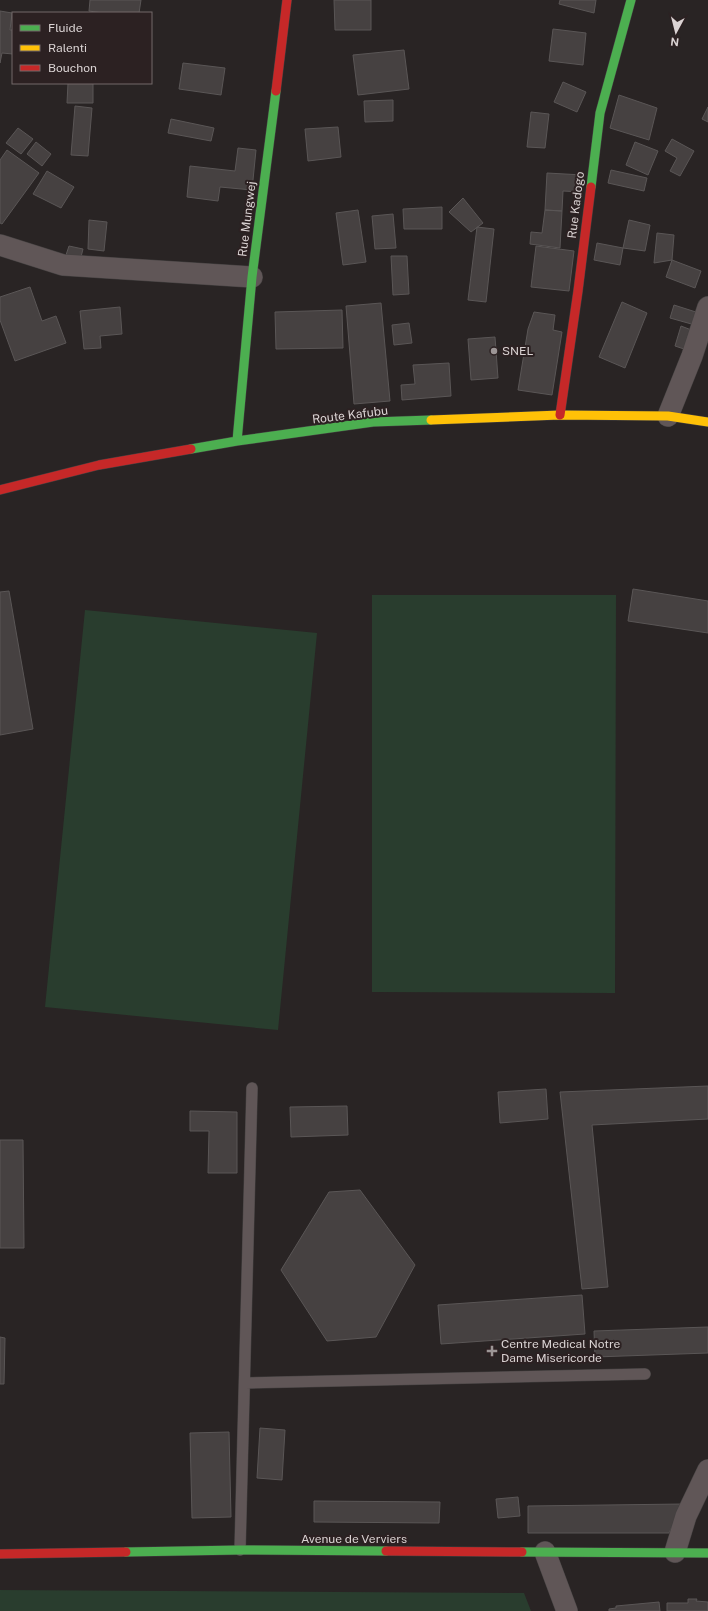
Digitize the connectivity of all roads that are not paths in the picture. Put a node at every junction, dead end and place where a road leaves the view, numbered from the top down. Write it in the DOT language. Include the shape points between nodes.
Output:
graph roads {
  1 [pos="287,0"];
  2 [pos="631,0"];
  3 [pos="0,245"];
  4 [pos="252,277"];
  5 [pos="708,307"];
  6 [pos="560,415"];
  7 [pos="668,416"];
  8 [pos="708,422"];
  9 [pos="237,441"];
  10 [pos="0,490"];
  11 [pos="252,1088"];
  12 [pos="645,1374"];
  13 [pos="245,1383"];
  14 [pos="708,1470"];
  15 [pos="240,1550"];
  16 [pos="545,1552"];
  17 [pos="675,1552"];
  18 [pos="708,1552"];
  19 [pos="0,1554"];
  20 [pos="566,1611"];
  1 -- 4 [label="street, Rue Mungwej"];
  2 -- 6 [label="street, Rue Kadogo" via="600,113"];
  3 -- 4 [label="street" via="63,265"];
  4 -- 9 [label="street, Rue Mungwej"];
  5 -- 7 [label="street"];
  6 -- 7 [label="street, Route Kafubu"];
  6 -- 9 [label="street, Route Kafubu" via="373,422"];
  7 -- 8 [label="street, Route Kafubu"];
  9 -- 10 [label="street, Route Kafubu" via="98,465"];
  11 -- 13 [label="lane"];
  12 -- 13 [label="lane"];
  13 -- 15 [label="lane"];
  14 -- 17 [label="street" via="686,1516"];
  15 -- 16 [label="street, Avenue de Verviers"];
  15 -- 19 [label="street, Avenue de Verviers"];
  16 -- 17 [label="street, Avenue de Verviers"];
  16 -- 20 [label="street"];
  17 -- 18 [label="street, Avenue de Verviers"];
}
